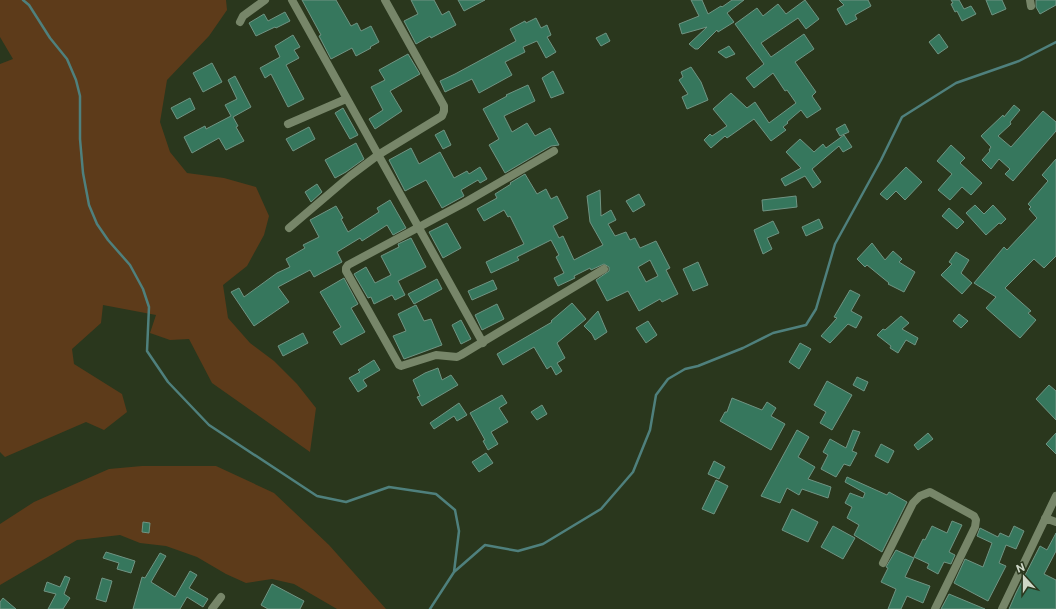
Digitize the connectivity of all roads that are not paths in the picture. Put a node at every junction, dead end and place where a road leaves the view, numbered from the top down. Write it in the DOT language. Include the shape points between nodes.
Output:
graph roads {
  1 [pos="265,0"];
  2 [pos="292,0"];
  3 [pos="385,0"];
  4 [pos="240,22"];
  5 [pos="346,99"];
  6 [pos="288,124"];
  7 [pos="554,151"];
  8 [pos="378,155"];
  9 [pos="418,226"];
  10 [pos="289,228"];
  11 [pos="604,270"];
  12 [pos="483,343"];
  13 [pos="1056,496"];
  14 [pos="1045,518"];
  15 [pos="1056,522"];
  16 [pos="883,563"];
  17 [pos="221,597"];
  18 [pos="212,609"];
  19 [pos="934,609"];
  20 [pos="1002,609"];
  1 -- 4 [label="street"];
  2 -- 5 [label="street"];
  3 -- 8 [label="street" via="444,106 444,111 442,116"];
  5 -- 6 [label="street"];
  5 -- 8 [label="street"];
  7 -- 9 [label="street"];
  8 -- 9 [label="street"];
  8 -- 10 [label="street"];
  9 -- 12 [label="street"];
  9 -- 12 [label="street" via="348,265 346,271 399,365 436,355 457,357"];
  11 -- 12 [label="street"];
  13 -- 14 [label="street"];
  14 -- 15 [label="street"];
  14 -- 20 [label="street"];
  16 -- 19 [label="street" via="913,503 920,496 930,492 974,516 975,528"];
  17 -- 18 [label="street"];
}
